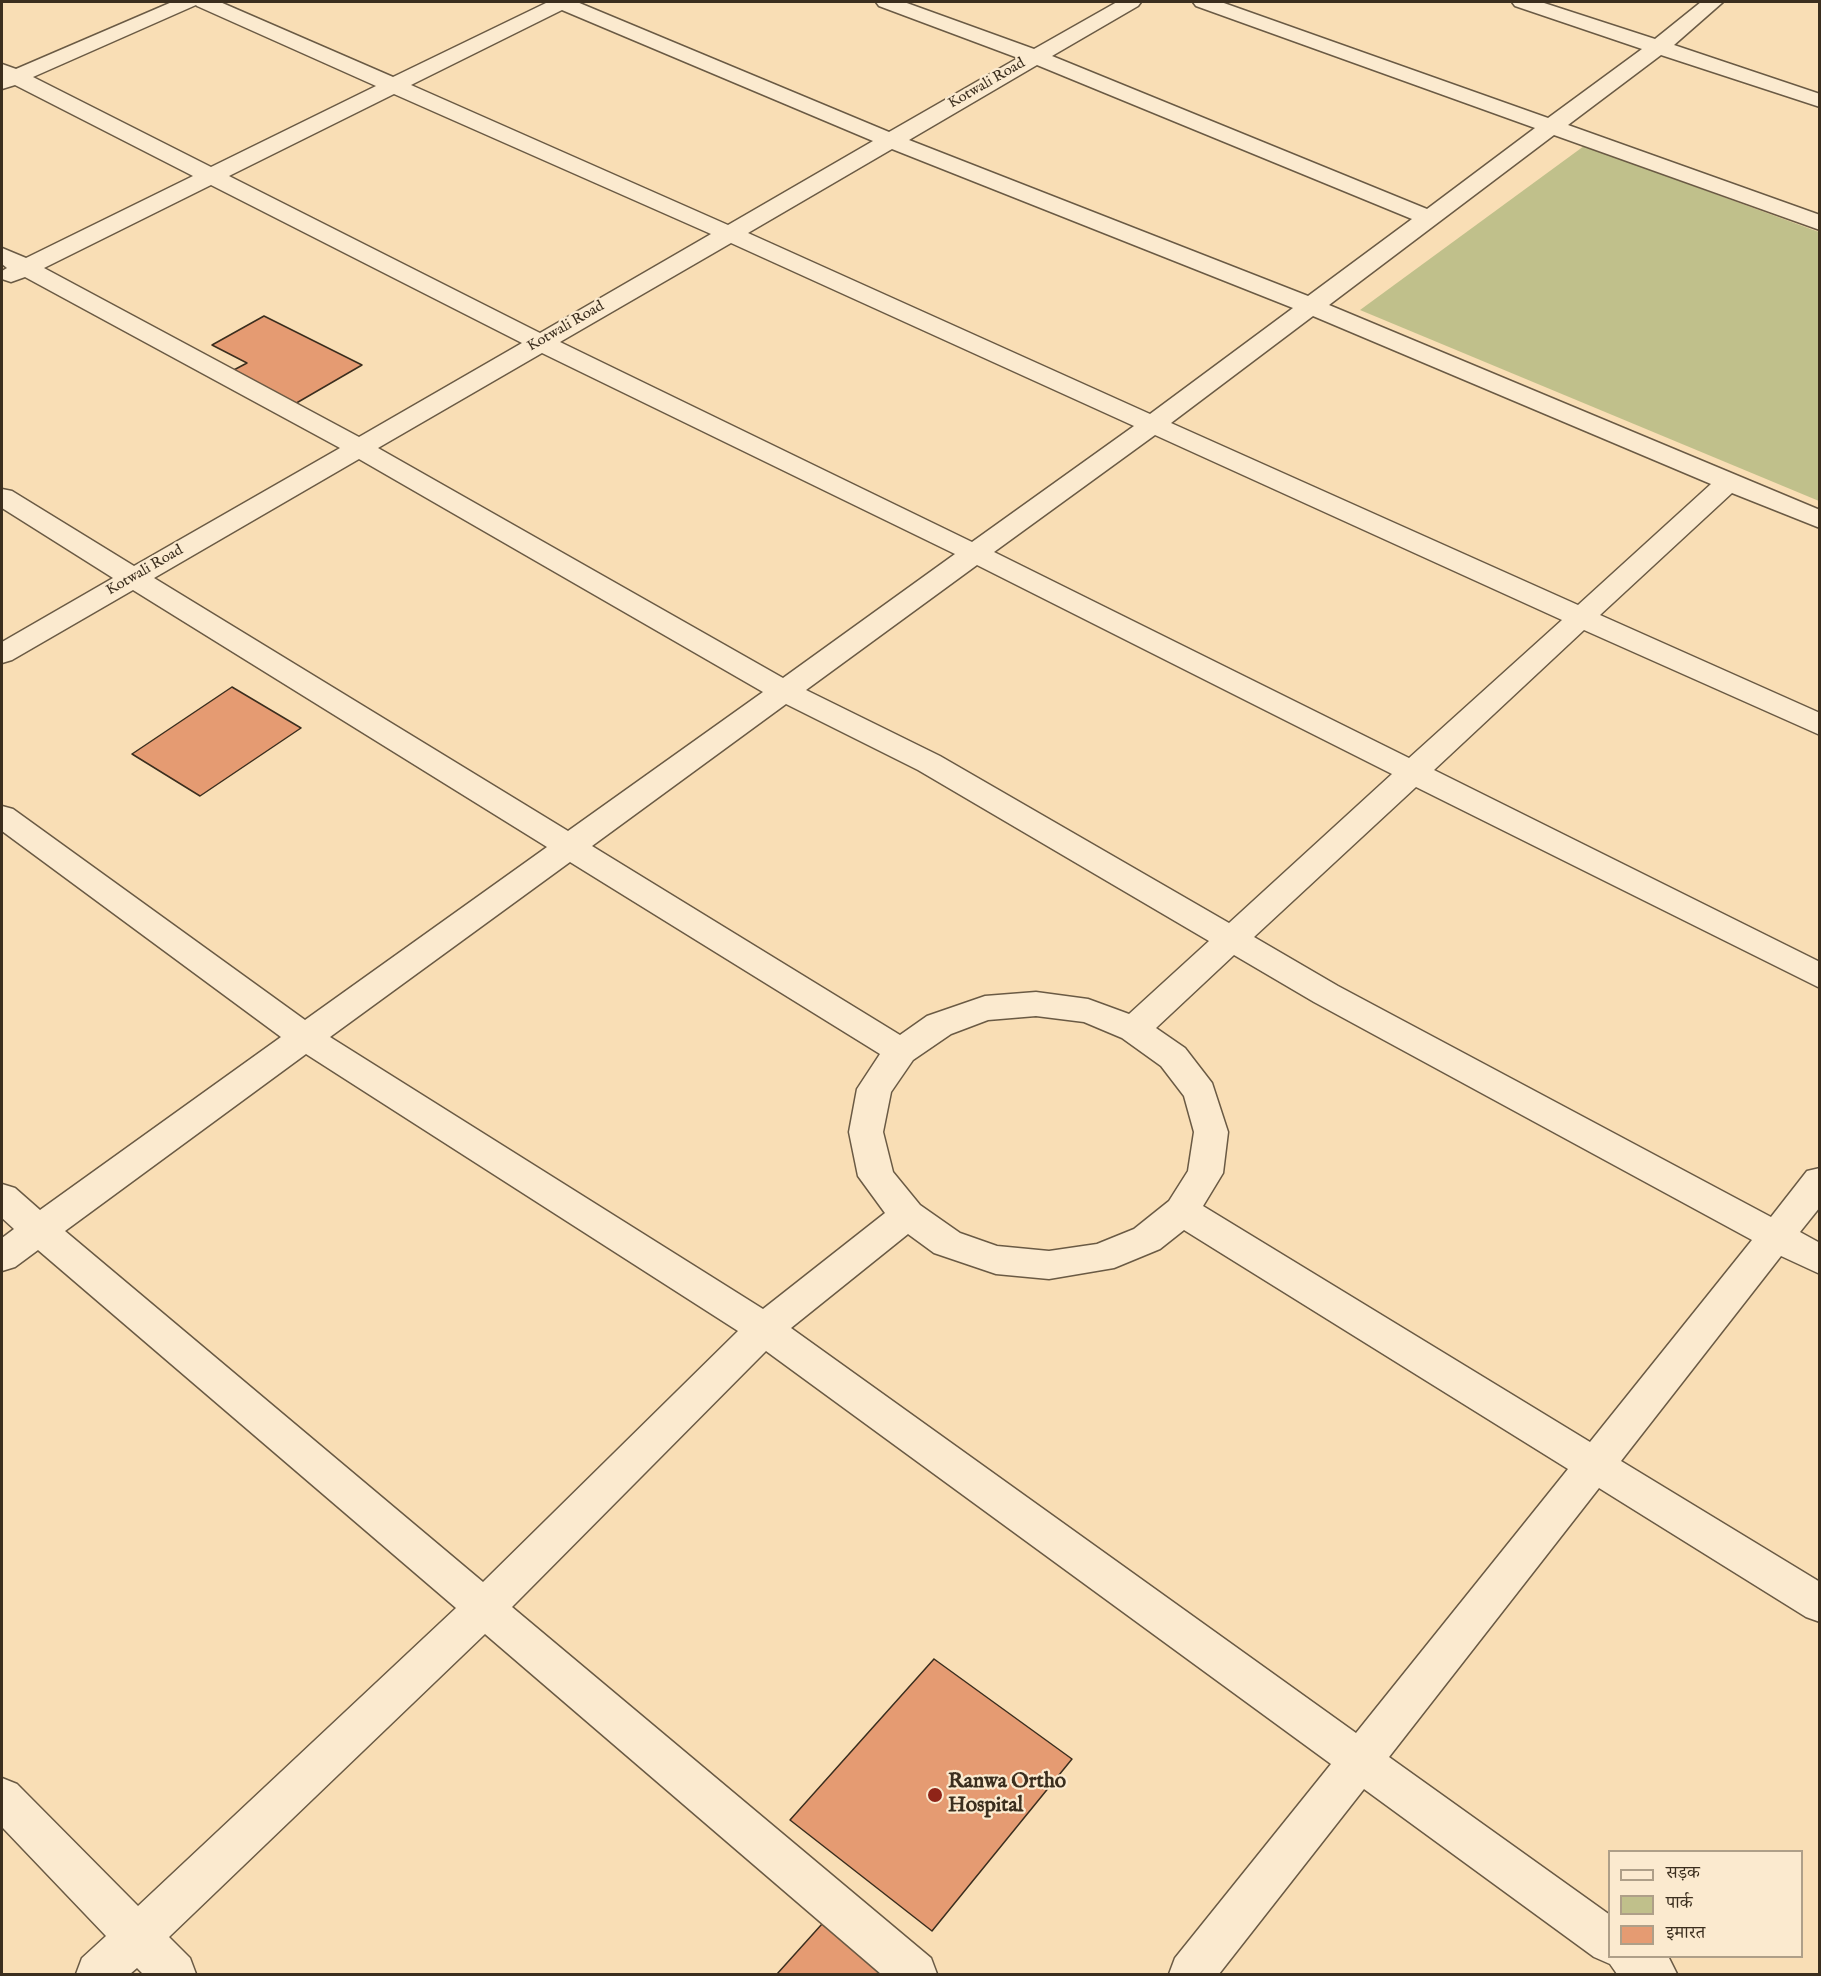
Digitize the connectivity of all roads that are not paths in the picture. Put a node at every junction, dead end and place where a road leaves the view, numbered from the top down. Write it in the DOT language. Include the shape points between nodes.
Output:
graph roads {
  1 [pos="188,2"];
  2 [pos="204,2"];
  3 [pos="562,2"];
  4 [pos="886,2"];
  5 [pos="1131,2"];
  6 [pos="1203,2"];
  7 [pos="1522,2"];
  8 [pos="1713,2"];
  9 [pos="1659,46"];
  10 [pos="1035,57"];
  11 [pos="6,77"];
  12 [pos="396,86"];
  13 [pos="1820,101"];
  14 [pos="1550,128"];
  15 [pos="889,140"];
  16 [pos="210,177"];
  17 [pos="1429,218"];
  18 [pos="1820,223"];
  19 [pos="728,232"];
  20 [pos="9,267"];
  21 [pos="1311,306"];
  22 [pos="539,342"];
  23 [pos="1153,424"];
  24 [pos="358,447"];
  25 [pos="1728,482"];
  26 [pos="2,497"];
  27 [pos="1820,520"];
  28 [pos="974,553"];
  29 [pos="134,577"];
  30 [pos="1582,618"];
  31 [pos="2,654"];
  32 [pos="784,691"];
  33 [pos="1820,725"];
  34 [pos="1414,773"];
  35 [pos="2,816"];
  36 [pos="569,846"];
  37 [pos="1232,940"];
  38 [pos="1820,976"];
  39 [pos="1134,1029"];
  40 [pos="305,1037"];
  41 [pos="901,1051"];
  42 [pos="1820,1181"];
  43 [pos="2,1198"];
  44 [pos="1182,1211"];
  45 [pos="907,1215"];
  46 [pos="39,1230"];
  47 [pos="1776,1236"];
  48 [pos="2,1257"];
  49 [pos="1820,1260"];
  50 [pos="764,1329"];
  51 [pos="1595,1464"];
  52 [pos="1820,1604"];
  53 [pos="484,1608"];
  54 [pos="1359,1763"];
  55 [pos="2,1798"];
  56 [pos="138,1938"];
  57 [pos="1608,1941"];
  58 [pos="1632,1958"];
  59 [pos="98,1974"];
  60 [pos="174,1974"];
  61 [pos="915,1974"];
  62 [pos="1191,1974"];
  63 [pos="1655,1974"];
  1 -- 11 [label="street"];
  2 -- 12 [label="street"];
  3 -- 12 [label="street"];
  3 -- 15 [label="street"];
  4 -- 10 [label="street"];
  5 -- 10 [label="street, Kotwali Road"];
  6 -- 14 [label="street"];
  7 -- 9 [label="street"];
  8 -- 9 [label="street"];
  9 -- 13 [label="street"];
  9 -- 14 [label="street"];
  10 -- 15 [label="street, Kotwali Road"];
  10 -- 17 [label="street"];
  11 -- 16 [label="street"];
  12 -- 16 [label="street"];
  12 -- 19 [label="street"];
  14 -- 17 [label="street"];
  14 -- 18 [label="street"];
  15 -- 19 [label="street, Kotwali Road"];
  15 -- 21 [label="street"];
  16 -- 20 [label="street"];
  16 -- 22 [label="street"];
  17 -- 21 [label="street"];
  19 -- 22 [label="street, Kotwali Road"];
  19 -- 23 [label="street"];
  20 -- 24 [label="street"];
  21 -- 23 [label="street"];
  21 -- 25 [label="street"];
  22 -- 24 [label="street, Kotwali Road"];
  22 -- 28 [label="street"];
  23 -- 28 [label="street"];
  23 -- 30 [label="street"];
  24 -- 29 [label="street, Kotwali Road"];
  24 -- 32 [label="street"];
  25 -- 27 [label="street"];
  25 -- 30 [label="street"];
  26 -- 29 [label="street"];
  28 -- 32 [label="street"];
  28 -- 34 [label="street"];
  29 -- 31 [label="street, Kotwali Road"];
  29 -- 36 [label="street"];
  30 -- 33 [label="street"];
  30 -- 34 [label="street"];
  32 -- 36 [label="street"];
  32 -- 37 [label="street" via="929,763"];
  34 -- 37 [label="street"];
  34 -- 38 [label="street"];
  35 -- 40 [label="street"];
  36 -- 40 [label="street"];
  36 -- 41 [label="street"];
  37 -- 39 [label="street"];
  37 -- 47 [label="street"];
  39 -- 41 [label="street" via="1088,1011 1036,1004 985,1008 939,1025"];
  39 -- 44 [label="street" via="1173,1057 1200,1092 1211,1132 1205,1173"];
  40 -- 46 [label="street"];
  40 -- 50 [label="street"];
  41 -- 45 [label="street" via="874,1089 866,1132 876,1176"];
  42 -- 47 [label="street"];
  43 -- 46 [label="street"];
  44 -- 45 [label="street" via="1147,1239 1101,1258 1049,1265 996,1260 947,1243"];
  44 -- 51 [label="street"];
  45 -- 50 [label="street"];
  46 -- 48 [label="street"];
  46 -- 53 [label="street"];
  47 -- 49 [label="street"];
  47 -- 51 [label="street"];
  50 -- 53 [label="street"];
  50 -- 54 [label="street"];
  51 -- 52 [label="street"];
  51 -- 54 [label="street"];
  53 -- 56 [label="street"];
  53 -- 61 [label="street"];
  54 -- 57 [label="street"];
  54 -- 62 [label="street"];
  55 -- 56 [label="street"];
  56 -- 59 [label="street"];
  56 -- 60 [label="street"];
  58 -- 63 [label="street"];
}
